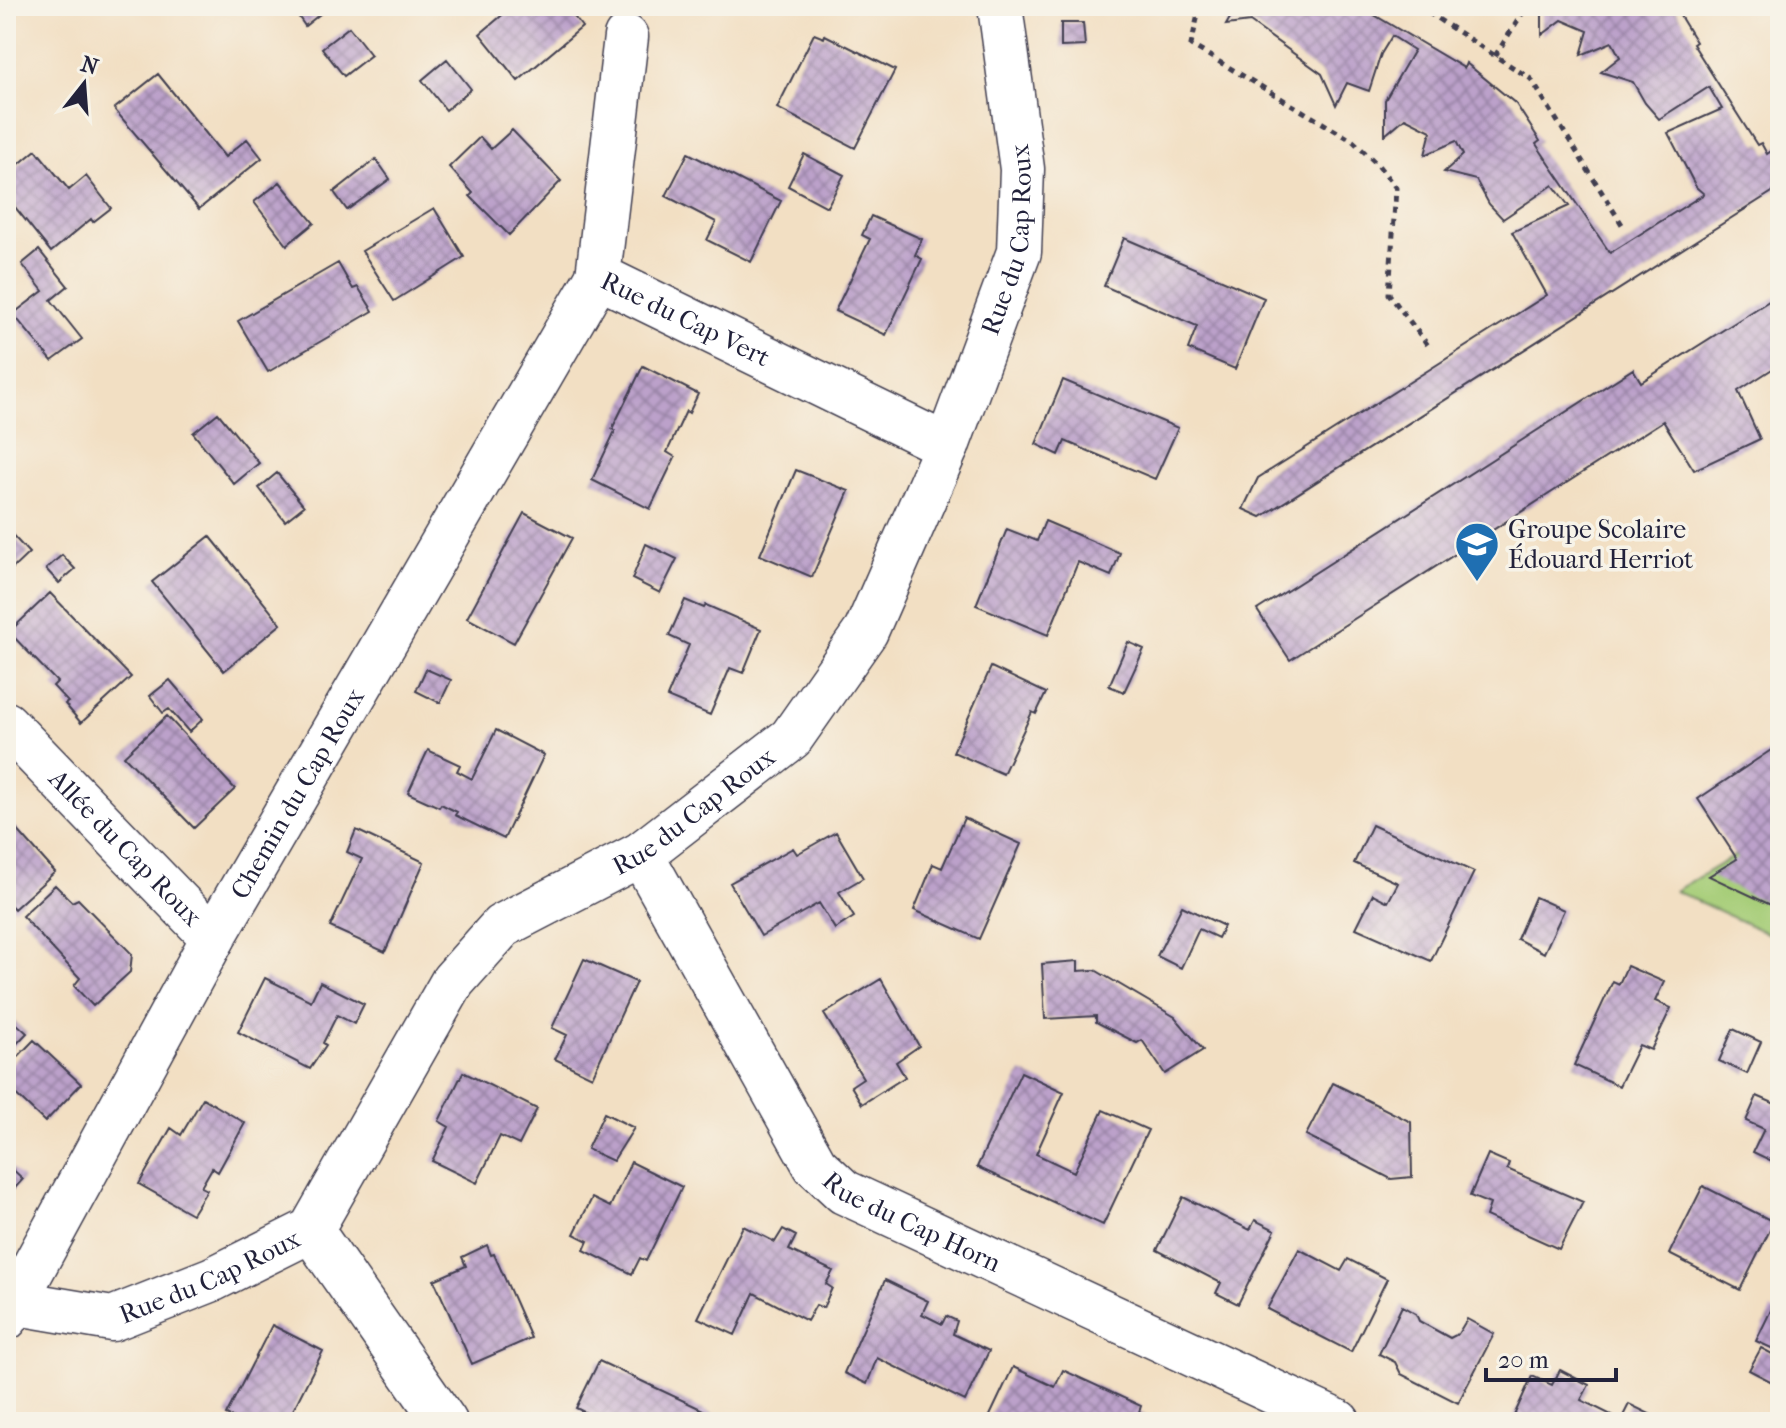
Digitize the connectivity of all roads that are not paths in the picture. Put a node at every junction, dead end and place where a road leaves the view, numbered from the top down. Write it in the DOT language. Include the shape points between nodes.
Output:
graph roads {
  1 [pos="1000,6"];
  2 [pos="626,37"];
  3 [pos="598,276"];
  4 [pos="947,446"];
  5 [pos="6,724"];
  6 [pos="641,854"];
  7 [pos="213,938"];
  8 [pos="311,1230"];
  9 [pos="9,1307"];
  10 [pos="445,1422"];
  11 [pos="1338,1422"];
  1 -- 4 [label="street, Rue du Cap Roux" via="1022,169 1019,252"];
  2 -- 3 [label="street, Rue du Cap Vert"];
  3 -- 4 [label="street, Rue du Cap Vert"];
  3 -- 7 [label="street, Chemin du Cap Roux"];
  4 -- 6 [label="street, Rue du Cap Roux" via="866,631 791,738"];
  5 -- 7 [label="street, Allée du Cap Roux"];
  6 -- 8 [label="street, Rue du Cap Roux" via="502,926 453,981"];
  6 -- 11 [label="street, Rue du Cap Horn" via="815,1165 844,1192"];
  7 -- 9 [label="street, Chemin du Cap Roux"];
  8 -- 9 [label="street, Rue du Cap Roux" via="213,1279 112,1319"];
  8 -- 10 [label="street"];
}
